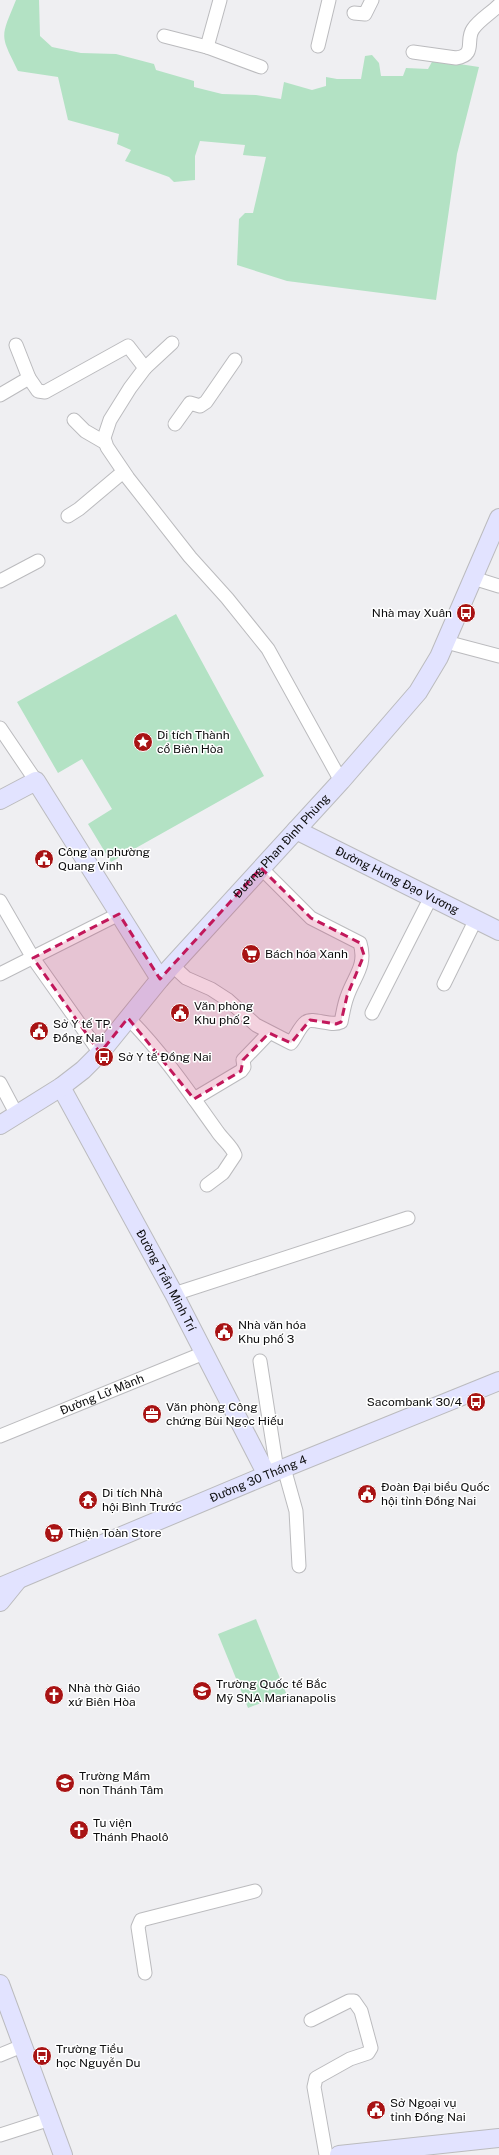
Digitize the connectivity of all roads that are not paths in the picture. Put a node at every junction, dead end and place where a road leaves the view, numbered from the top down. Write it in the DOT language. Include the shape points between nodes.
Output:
graph roads {
  1 [pos="220,0"];
  2 [pos="329,0"];
  3 [pos="372,0"];
  4 [pos="499,5"];
  5 [pos="354,13"];
  6 [pos="164,36"];
  7 [pos="318,46"];
  8 [pos="207,47"];
  9 [pos="413,52"];
  10 [pos="261,67"];
  11 [pos="172,343"];
  12 [pos="16,345"];
  13 [pos="235,360"];
  14 [pos="145,368"];
  15 [pos="29,378"];
  16 [pos="0,395"];
  17 [pos="74,420"];
  18 [pos="175,424"];
  19 [pos="104,442"];
  20 [pos="123,472"];
  21 [pos="68,516"];
  22 [pos="499,518"];
  23 [pos="38,561"];
  24 [pos="473,578"];
  25 [pos="0,581"];
  26 [pos="499,586"];
  27 [pos="446,642"];
  28 [pos="499,656"];
  29 [pos="0,728"];
  30 [pos="36,781"];
  31 [pos="341,781"];
  32 [pos="0,800"];
  33 [pos="296,830"];
  34 [pos="262,868"];
  35 [pos="431,897"];
  36 [pos="0,900"];
  37 [pos="119,914"];
  38 [pos="476,919"];
  39 [pos="499,931"];
  40 [pos="33,958"];
  41 [pos="172,966"];
  42 [pos="0,974"];
  43 [pos="160,979"];
  44 [pos="444,984"];
  45 [pos="372,1013"];
  46 [pos="128,1018"];
  47 [pos="269,1033"];
  48 [pos="100,1053"];
  49 [pos="0,1083"];
  50 [pos="61,1087"];
  51 [pos="194,1099"];
  52 [pos="17,1115"];
  53 [pos="0,1125"];
  54 [pos="207,1185"];
  55 [pos="408,1218"];
  56 [pos="174,1294"];
  57 [pos="204,1353"];
  58 [pos="260,1361"];
  59 [pos="499,1381"];
  60 [pos="0,1436"];
  61 [pos="276,1471"];
  62 [pos="299,1566"];
  63 [pos="19,1579"];
  64 [pos="0,1587"];
  65 [pos="0,1602"];
  66 [pos="256,1891"];
  67 [pos="145,1973"];
  68 [pos="0,1984"];
  69 [pos="311,2020"];
  70 [pos="22,2046"];
  71 [pos="0,2054"];
  72 [pos="50,2119"];
  73 [pos="0,2136"];
  74 [pos="499,2138"];
  75 [pos="450,2149"];
  76 [pos="374,2153"];
  77 [pos="63,2155"];
  78 [pos="326,2155"];
  79 [pos="339,2155"];
  1 -- 8 [label="street"];
  2 -- 7 [label="street"];
  3 -- 5 [label="street" via="365,14"];
  4 -- 9 [label="street" via="474,28 469,51 464,57"];
  6 -- 8 [label="street"];
  8 -- 10 [label="street"];
  11 -- 14 [label="street"];
  12 -- 15 [label="street"];
  13 -- 18 [label="street" via="206,402 200,406 190,403"];
  14 -- 15 [label="street" via="128,346 45,392 38,391"];
  14 -- 19 [label="street" via="110,420"];
  15 -- 16 [label="street"];
  17 -- 19 [label="street" via="85,431"];
  19 -- 20 [label="street"];
  20 -- 21 [label="street"];
  20 -- 31 [label="street" via="190,557 268,649"];
  22 -- 24 [label="main road, Đường Phan Đình Phùng"];
  23 -- 25 [label="street"];
  24 -- 26 [label="street"];
  24 -- 27 [label="main road, Đường Phan Đình Phùng"];
  27 -- 28 [label="street"];
  27 -- 31 [label="main road, Đường Phan Đình Phùng" via="418,692"];
  29 -- 30 [label="street"];
  30 -- 32 [label="main road"];
  30 -- 37 [label="main road"];
  31 -- 33 [label="main road, Đường Phan Đình Phùng"];
  33 -- 34 [label="main road, Đường Phan Đình Phùng"];
  33 -- 35 [label="main road, Đường Hưng Đạo Vương"];
  34 -- 41 [label="main road, Đường Phan Đình Phùng"];
  34 -- 47 [label="street" via="310,918 360,943 364,955 347,996 341,1022 336,1024 310,1020 291,1043"];
  35 -- 38 [label="main road, Đường Hưng Đạo Vương"];
  35 -- 45 [label="street"];
  36 -- 40 [label="street"];
  37 -- 40 [label="street"];
  37 -- 43 [label="main road"];
  38 -- 39 [label="main road, Đường Hưng Đạo Vương"];
  38 -- 44 [label="street"];
  40 -- 42 [label="street"];
  40 -- 48 [label="street"];
  41 -- 43 [label="main road, Đường Phan Đình Phùng"];
  41 -- 47 [label="street" via="186,978 217,993"];
  43 -- 46 [label="main road, Đường Phan Đình Phùng"];
  46 -- 48 [label="main road, Đường Phan Đình Phùng"];
  46 -- 51 [label="street" via="172,1067"];
  47 -- 51 [label="street" via="243,1060 244,1067 241,1071"];
  48 -- 50 [label="main road, Đường Phan Đình Phùng"];
  49 -- 52 [label="street"];
  50 -- 52 [label="main road, Đường Phan Đình Phùng"];
  50 -- 56 [label="main road, Đường Trần Minh Trí"];
  51 -- 54 [label="street" via="235,1155 223,1173"];
  52 -- 53 [label="main road, Đường Phan Đình Phùng"];
  55 -- 56 [label="street"];
  56 -- 57 [label="main road, Đường Trần Minh Trí"];
  57 -- 60 [label="street, Đường Lữ Mành"];
  57 -- 61 [label="main road, Đường Trần Minh Trí"];
  58 -- 61 [label="street"];
  59 -- 61 [label="main road, Đường 30 Tháng 4"];
  61 -- 62 [label="street" via="296,1511"];
  61 -- 63 [label="main road, Đường 30 Tháng 4"];
  63 -- 64 [label="main road, Đường 30 Tháng 4"];
  63 -- 65 [label="main road, Đường 30 Tháng 4"];
  66 -- 67 [label="street" via="141,1920 138,1927"];
  68 -- 70 [label="main road"];
  69 -- 78 [label="street" via="349,2001 354,2001 361,2011 371,2048 368,2053 350,2059 316,2078 314,2087"];
  70 -- 71 [label="street"];
  70 -- 72 [label="main road"];
  72 -- 73 [label="street"];
  72 -- 77 [label="main road"];
  74 -- 75 [label="main road"];
  75 -- 76 [label="main road"];
  76 -- 79 [label="main road"];
}
